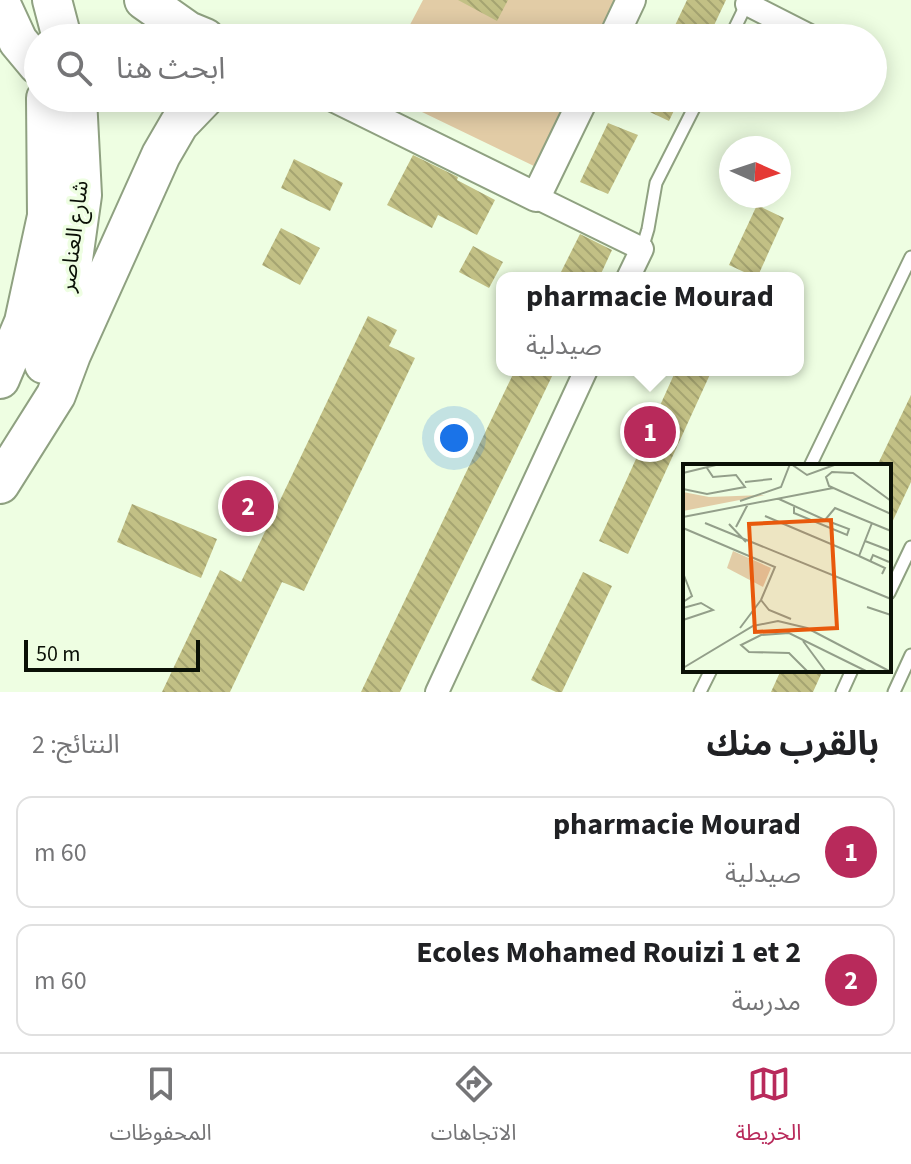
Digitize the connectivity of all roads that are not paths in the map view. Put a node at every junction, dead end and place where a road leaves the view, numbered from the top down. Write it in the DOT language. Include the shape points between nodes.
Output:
graph roads {
  1 [pos="15,0"];
  2 [pos="52,0"];
  3 [pos="144,0"];
  4 [pos="631,0"];
  5 [pos="0,2"];
  6 [pos="748,2"];
  7 [pos="24,24"];
  8 [pos="58,24"];
  9 [pos="178,24"];
  10 [pos="620,24"];
  11 [pos="737,24"];
  12 [pos="788,24"];
  13 [pos="24,47"];
  14 [pos="46,112"];
  15 [pos="78,112"];
  16 [pos="191,112"];
  17 [pos="363,112"];
  18 [pos="577,112"];
  19 [pos="692,112"];
  20 [pos="536,197"];
  21 [pos="642,249"];
  22 [pos="911,257"];
  23 [pos="631,272"];
  24 [pos="583,376"];
  25 [pos="0,379"];
  26 [pos="0,457"];
  27 [pos="811,464"];
  28 [pos="0,484"];
  29 [pos="911,547"];
  30 [pos="891,589"];
  31 [pos="911,655"];
  32 [pos="710,672"];
  33 [pos="851,672"];
  34 [pos="437,692"];
  35 [pos="700,692"];
  36 [pos="842,692"];
  37 [pos="894,692"];
  1 -- 7 [label="highway"];
  2 -- 8 [label="highway"];
  3 -- 9 [label="highway"];
  4 -- 10 [label="street"];
  5 -- 13 [label="highway"];
  6 -- 11 [label="lane"];
  6 -- 12 [label="street"];
  14 -- 25 [label="highway" via="47,216 24,322"];
  15 -- 26 [label="highway, شارع العناصر" via="82,195 69,288 46,360"];
  16 -- 28 [label="highway" via="161,155 56,395"];
  17 -- 20 [label="street"];
  18 -- 20 [label="street"];
  19 -- 21 [label="lane" via="656,183"];
  20 -- 21 [label="street"];
  21 -- 23 [label="street"];
  22 -- 27 [label="lane"];
  24 -- 34 [label="street"];
  29 -- 30 [label="lane"];
  31 -- 37 [label="lane"];
  32 -- 35 [label="lane"];
  33 -- 36 [label="lane"];
}
